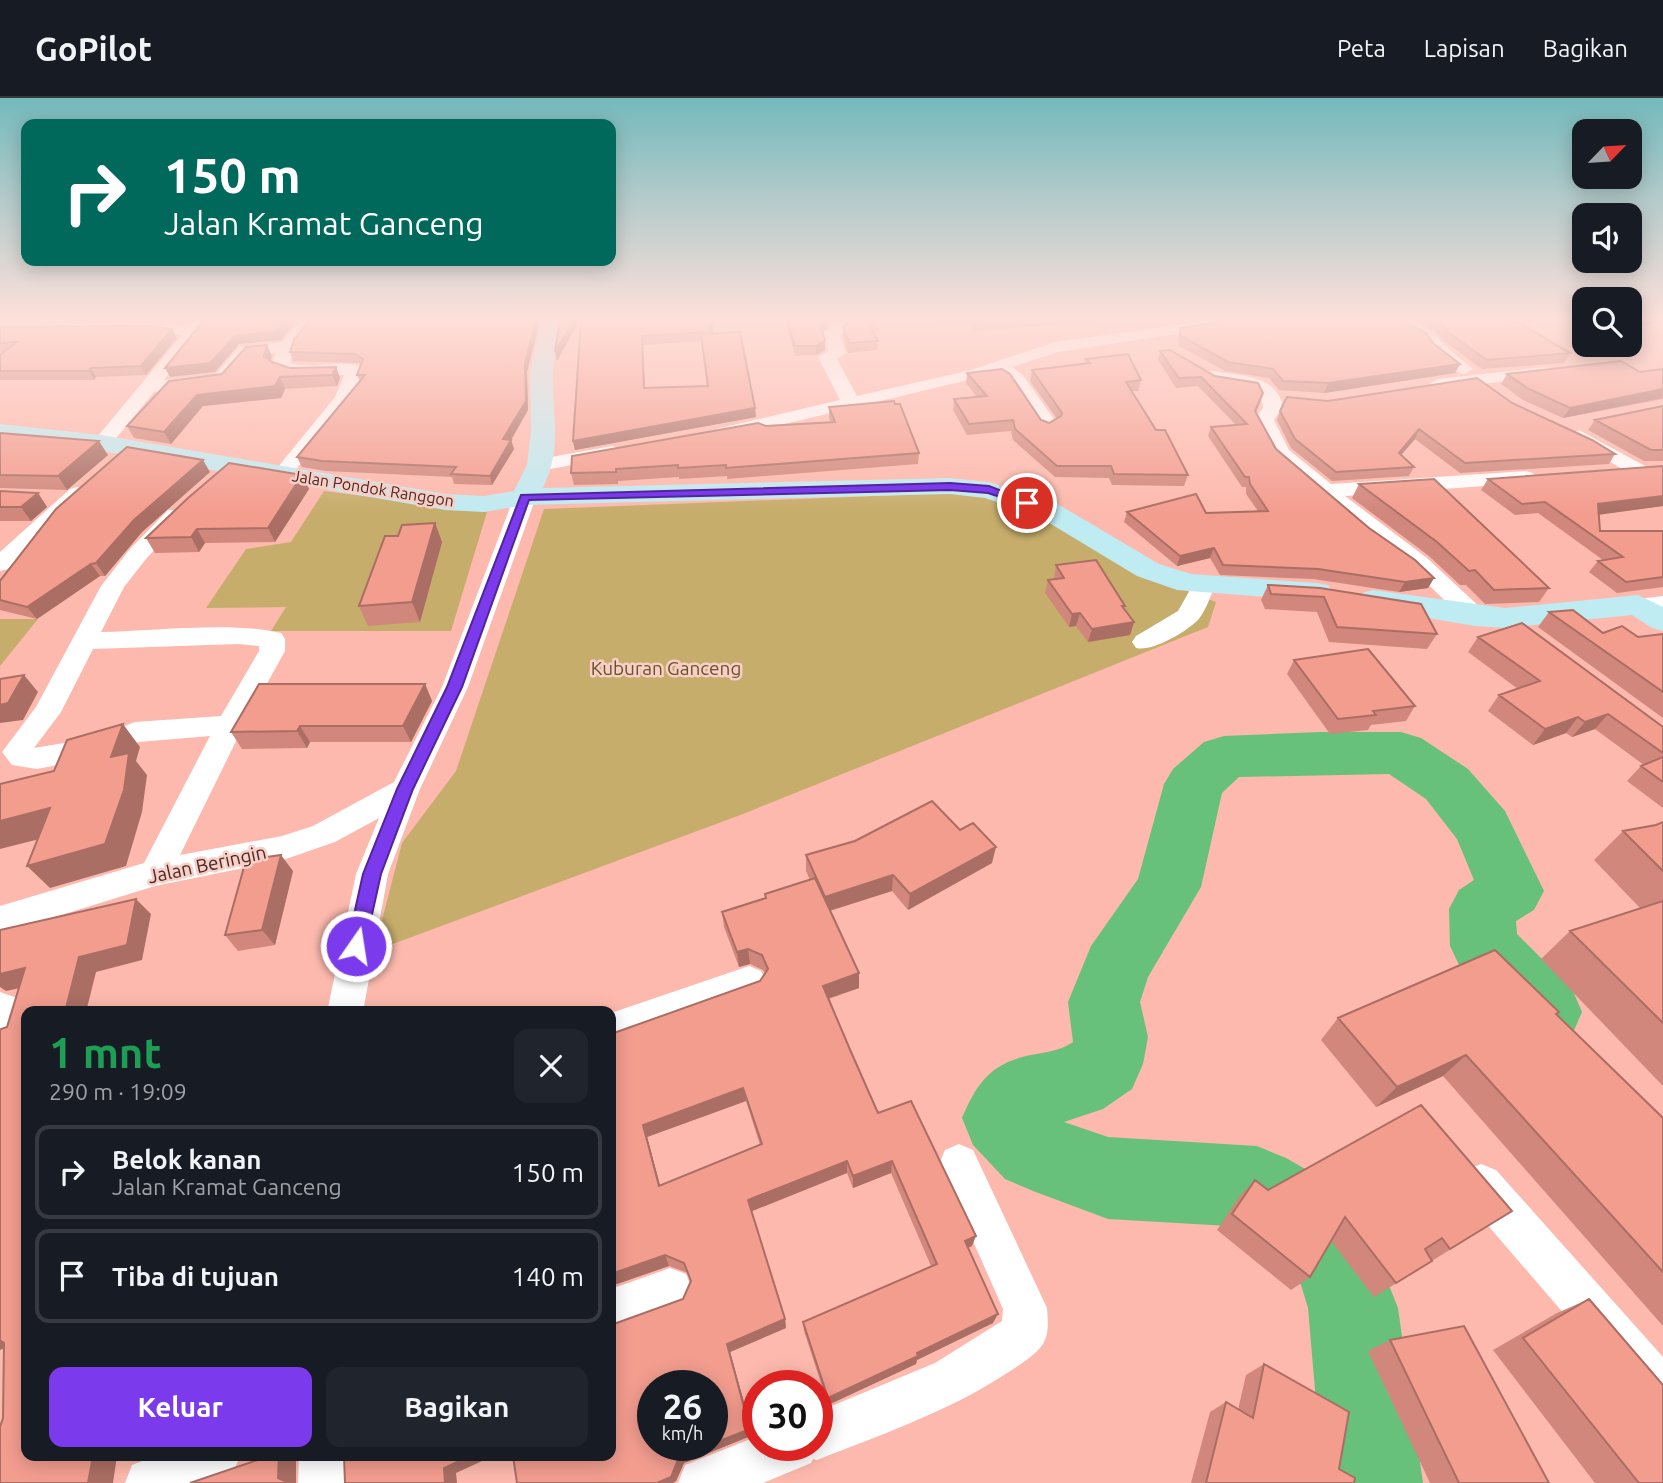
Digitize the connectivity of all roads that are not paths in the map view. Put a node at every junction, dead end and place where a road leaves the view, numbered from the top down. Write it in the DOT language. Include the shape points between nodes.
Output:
graph roads {
  1 [pos="151,385"];
  2 [pos="170,385"];
  3 [pos="350,385"];
  4 [pos="542,385"];
  5 [pos="842,385"];
  6 [pos="924,385"];
  7 [pos="1021,385"];
  8 [pos="1260,385"];
  9 [pos="1434,385"];
  10 [pos="1484,385"];
  11 [pos="149,387"];
  12 [pos="1420,387"];
  13 [pos="1272,398"];
  14 [pos="1503,398"];
  15 [pos="1293,400"];
  16 [pos="851,403"];
  17 [pos="1596,421"];
  18 [pos="1048,425"];
  19 [pos="0,432"];
  20 [pos="702,436"];
  21 [pos="635,448"];
  22 [pos="115,452"];
  23 [pos="234,465"];
  24 [pos="540,465"];
  25 [pos="1663,469"];
  26 [pos="1638,470"];
  27 [pos="283,473"];
  28 [pos="1597,473"];
  29 [pos="1543,476"];
  30 [pos="90,482"];
  31 [pos="1324,491"];
  32 [pos="525,497"];
  33 [pos="35,498"];
  34 [pos="70,499"];
  35 [pos="0,564"];
  36 [pos="1203,586"];
  37 [pos="1655,610"];
  38 [pos="1475,616"];
  39 [pos="1505,618"];
  40 [pos="82,641"];
  41 [pos="1536,641"];
  42 [pos="1145,642"];
  43 [pos="230,725"];
  44 [pos="405,789"];
  45 [pos="155,873"];
  46 [pos="0,919"];
  47 [pos="749,982"];
  48 [pos="346,1006"];
  49 [pos="0,1008"];
  50 [pos="616,1028"];
  51 [pos="0,1046"];
  52 [pos="1454,1154"];
  53 [pos="959,1164"];
  54 [pos="670,1290"];
  55 [pos="616,1309"];
  56 [pos="1663,1392"];
  57 [pos="833,1429"];
  58 [pos="204,1461"];
  59 [pos="323,1461"];
  60 [pos="757,1461"];
  61 [pos="150,1483"];
  62 [pos="323,1483"];
  63 [pos="703,1483"];
  1 -- 11 [label="street"];
  2 -- 11 [label="street"];
  3 -- 27 [label="street"];
  4 -- 24 [label="street"];
  5 -- 16 [label="street"];
  6 -- 16 [label="street"];
  7 -- 18 [label="street"];
  8 -- 13 [label="street"];
  9 -- 12 [label="street"];
  10 -- 14 [label="street"];
  11 -- 22 [label="street"];
  13 -- 15 [label="street"];
  13 -- 31 [label="street" via="1273,410 1264,419 1281,453"];
  16 -- 20 [label="street"];
  17 -- 26 [label="street" via="1559,428"];
  19 -- 22 [label="street, Jalan Pondok Ranggon"];
  21 -- 24 [label="street"];
  22 -- 23 [label="street, Jalan Pondok Ranggon"];
  23 -- 27 [label="street, Jalan Pondok Ranggon"];
  23 -- 40 [label="street" via="138,554 113,586"];
  24 -- 32 [label="street"];
  25 -- 26 [label="street"];
  26 -- 28 [label="street"];
  27 -- 32 [label="street, Jalan Pondok Ranggon" via="446,502 484,504"];
  29 -- 31 [label="street"];
  30 -- 34 [label="street"];
  31 -- 38 [label="street" via="1419,563"];
  32 -- 36 [label="street, Jalan Pondok Ranggon" via="950,486 989,490 1046,509 1148,570"];
  32 -- 44 [label="street" via="455,687"];
  33 -- 34 [label="street"];
  34 -- 35 [label="street"];
  36 -- 38 [label="street, Jalan Pondok Ranggon" via="1313,591"];
  36 -- 42 [label="street" via="1188,616"];
  37 -- 39 [label="street, Jalan Pondok Ranggon"];
  38 -- 39 [label="street, Jalan Pondok Ranggon"];
  39 -- 41 [label="street"];
  40 -- 43 [label="street" via="272,639 272,651"];
  40 -- 43 [label="street" via="47,712 20,744 17,756 37,759 99,747 135,732"];
  43 -- 45 [label="street"];
  44 -- 45 [label="street, Jalan Beringin" via="324,834 283,848"];
  44 -- 48 [label="street" via="372,874"];
  45 -- 46 [label="street, Jalan Beringin"];
  47 -- 50 [label="street"];
  49 -- 51 [label="street" via="8,1015"];
  52 -- 56 [label="street"];
  53 -- 57 [label="street" via="1025,1308 1025,1332 1003,1350 935,1388"];
  54 -- 55 [label="street"];
  58 -- 61 [label="street"];
  59 -- 62 [label="street"];
  60 -- 63 [label="street"];
}
